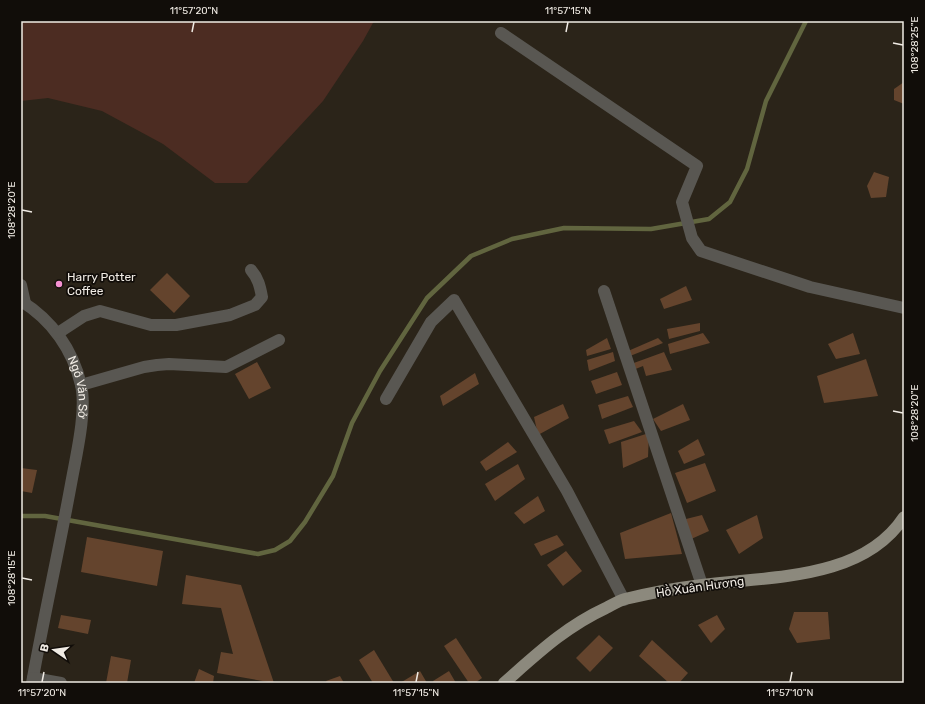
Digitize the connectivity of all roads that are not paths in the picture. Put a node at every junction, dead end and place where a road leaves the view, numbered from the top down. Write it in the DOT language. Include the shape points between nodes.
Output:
graph roads {
  1 [pos="501,34"];
  2 [pos="251,270"];
  3 [pos="21,285"];
  4 [pos="604,291"];
  5 [pos="23,302"];
  6 [pos="904,308"];
  7 [pos="58,333"];
  8 [pos="279,340"];
  9 [pos="81,385"];
  10 [pos="386,399"];
  11 [pos="904,517"];
  12 [pos="702,585"];
  13 [pos="624,600"];
  14 [pos="32,680"];
  15 [pos="61,683"];
  16 [pos="504,683"];
  1 -- 6 [label="street" via="698,166 682,202 692,238 701,251 810,287"];
  2 -- 7 [label="street" via="262,297 255,305 230,315 164,326 100,311 84,316"];
  3 -- 5 [label="street"];
  4 -- 12 [label="street"];
  5 -- 7 [label="street, Ngô Văn Sở"];
  7 -- 9 [label="street, Ngô Văn Sở" via="66,346"];
  8 -- 9 [label="street" via="226,367 156,365"];
  9 -- 14 [label="street, Ngô Văn Sở" via="83,405 76,455"];
  10 -- 13 [label="street" via="431,322 454,300 567,491"];
  11 -- 12 [label="main road, Hồ Xuân Hương" via="876,545 858,557 838,564 771,578"];
  12 -- 13 [label="main road, Hồ Xuân Hương"];
  13 -- 16 [label="main road, Hồ Xuân Hương" via="585,618 561,634"];
  14 -- 15 [label="street"];
}
